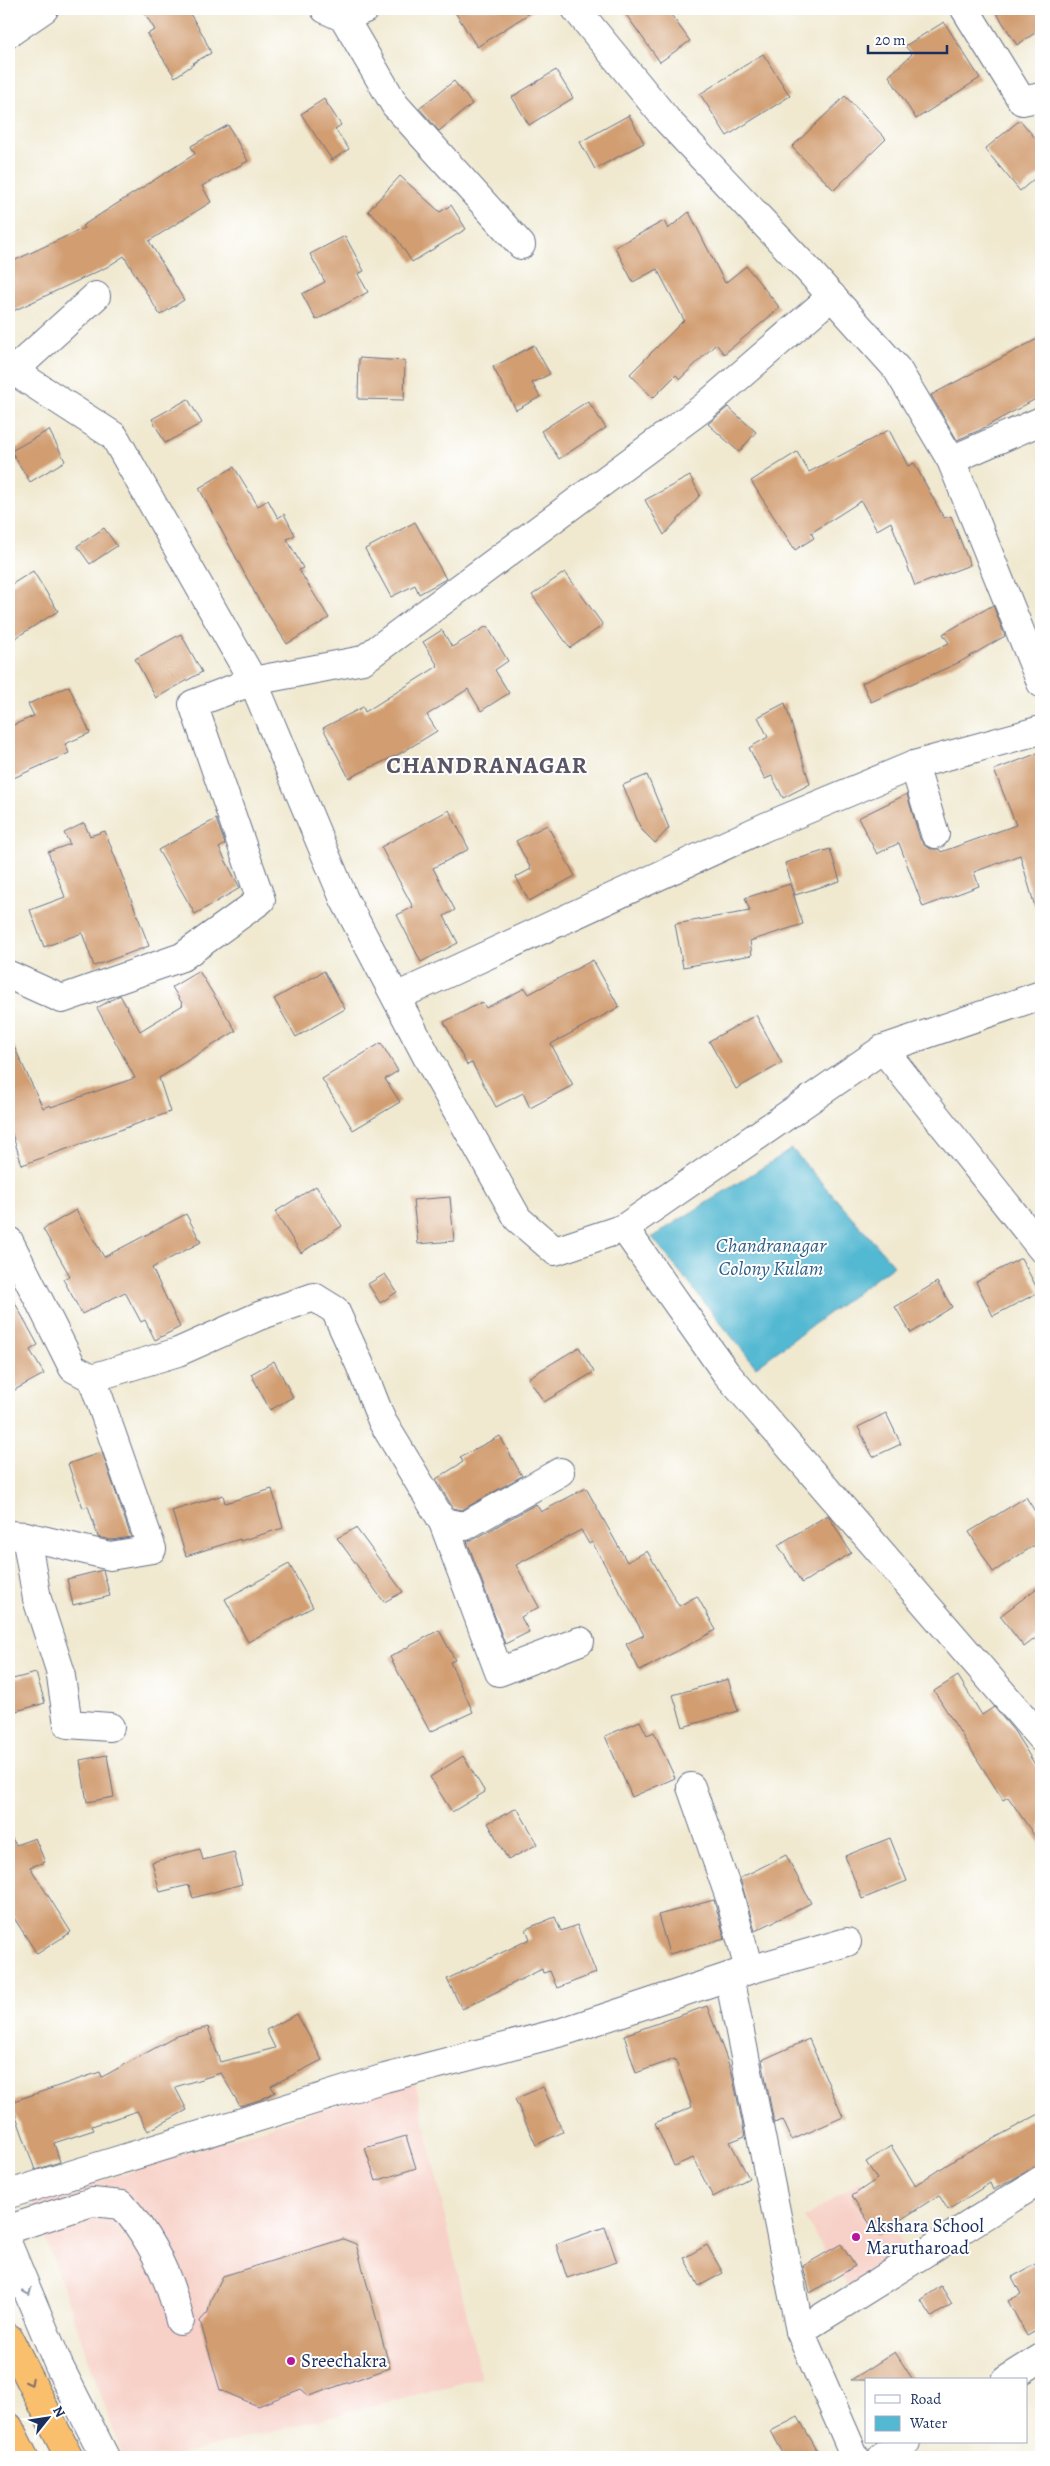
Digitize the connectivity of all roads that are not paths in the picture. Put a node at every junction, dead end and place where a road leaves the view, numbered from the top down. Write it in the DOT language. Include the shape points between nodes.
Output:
graph roads {
  1 [pos="44,9"];
  2 [pos="576,9"];
  3 [pos="965,9"];
  4 [pos="345,12"];
  5 [pos="9,33"];
  6 [pos="1041,97"];
  7 [pos="521,245"];
  8 [pos="96,296"];
  9 [pos="832,296"];
  10 [pos="11,369"];
  11 [pos="1041,421"];
  12 [pos="951,460"];
  13 [pos="253,681"];
  14 [pos="1041,683"];
  15 [pos="1041,730"];
  16 [pos="914,766"];
  17 [pos="935,834"];
  18 [pos="9,975"];
  19 [pos="1041,995"];
  20 [pos="396,997"];
  21 [pos="883,1049"];
  22 [pos="624,1228"];
  23 [pos="9,1242"];
  24 [pos="1041,1248"];
  25 [pos="92,1378"];
  26 [pos="560,1472"];
  27 [pos="443,1522"];
  28 [pos="18,1536"];
  29 [pos="580,1641"];
  30 [pos="1039,1723"];
  31 [pos="110,1727"];
  32 [pos="691,1787"];
  33 [pos="847,1942"];
  34 [pos="739,1974"];
  35 [pos="1041,2180"];
  36 [pos="9,2194"];
  37 [pos="9,2229"];
  38 [pos="9,2247"];
  39 [pos="180,2321"];
  40 [pos="800,2331"];
  41 [pos="9,2338"];
  42 [pos="1041,2358"];
  43 [pos="1009,2378"];
  44 [pos="9,2427"];
  45 [pos="903,2444"];
  46 [pos="24,2457"];
  47 [pos="69,2457"];
  48 [pos="105,2457"];
  49 [pos="854,2457"];
  50 [pos="882,2457"];
  1 -- 5 [label="street"];
  2 -- 9 [label="street" via="667,120"];
  3 -- 6 [label="street" via="1022,101"];
  4 -- 7 [label="street" via="395,105"];
  8 -- 10 [label="street"];
  9 -- 12 [label="street" via="897,369"];
  9 -- 13 [label="street" via="704,406 363,660"];
  10 -- 13 [label="street" via="114,436"];
  11 -- 12 [label="street"];
  12 -- 14 [label="street"];
  13 -- 18 [label="street" via="193,704 261,900 182,957 62,999"];
  13 -- 20 [label="street" via="344,899"];
  15 -- 16 [label="street"];
  16 -- 17 [label="street"];
  16 -- 20 [label="street" via="766,827"];
  19 -- 21 [label="street"];
  20 -- 22 [label="street" via="518,1219 555,1251"];
  21 -- 22 [label="street"];
  21 -- 24 [label="street"];
  22 -- 30 [label="street" via="726,1372"];
  23 -- 25 [label="street" via="73,1368"];
  25 -- 27 [label="street" via="178,1352 259,1316 314,1297 335,1310 382,1420"];
  25 -- 28 [label="street" via="152,1550 110,1556"];
  26 -- 27 [label="street" via="465,1526"];
  27 -- 29 [label="street" via="499,1672"];
  28 -- 31 [label="street" via="60,1670 68,1724"];
  32 -- 34 [label="street" via="730,1898"];
  33 -- 34 [label="street"];
  34 -- 36 [label="street" via="562,2032 385,2078"];
  34 -- 40 [label="street"];
  35 -- 40 [label="street"];
  37 -- 39 [label="street" via="92,2202 122,2205 142,2228 166,2278"];
  38 -- 48 [label="street, one-way" via="59,2366"];
  40 -- 49 [label="street"];
  41 -- 47 [label="highway, one-way"];
  42 -- 43 [label="street"];
  44 -- 46 [label="highway"];
  45 -- 50 [label="street"];
}
